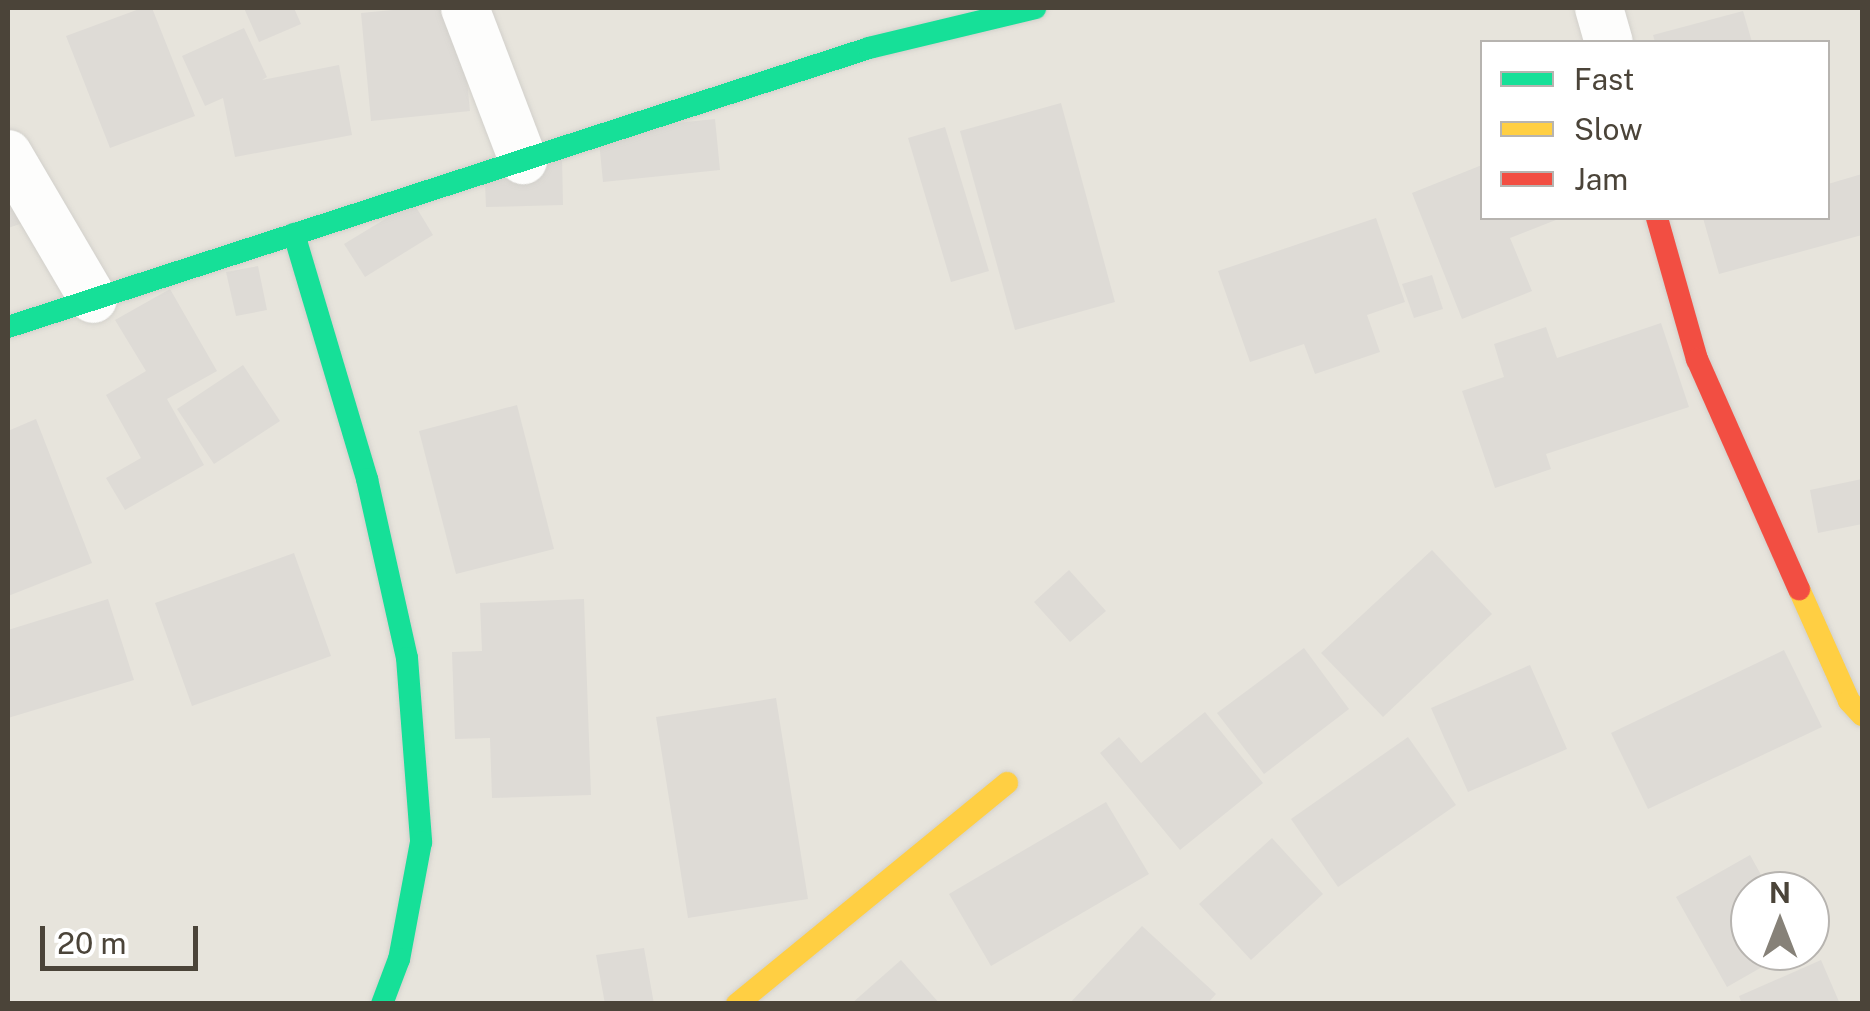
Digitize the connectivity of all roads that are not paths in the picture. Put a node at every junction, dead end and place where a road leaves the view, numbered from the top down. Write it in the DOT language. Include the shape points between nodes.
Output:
graph roads {
  1 [pos="465,8"];
  2 [pos="1035,8"];
  3 [pos="1599,8"];
  4 [pos="1608,40"];
  5 [pos="8,154"];
  6 [pos="523,160"];
  7 [pos="1658,220"];
  8 [pos="294,234"];
  9 [pos="93,299"];
  10 [pos="8,327"];
  11 [pos="1862,715"];
  12 [pos="1006,784"];
  13 [pos="382,1004"];
  14 [pos="736,1004"];
  1 -- 6 [label="street"];
  2 -- 6 [label="street" via="869,48"];
  3 -- 4 [label="street"];
  5 -- 9 [label="street"];
  6 -- 8 [label="street"];
  7 -- 11 [label="street" via="1697,359 1849,700"];
  8 -- 9 [label="street"];
  8 -- 13 [label="street" via="367,479 407,658 421,842 400,959"];
  9 -- 10 [label="street"];
  12 -- 14 [label="street"];
}
